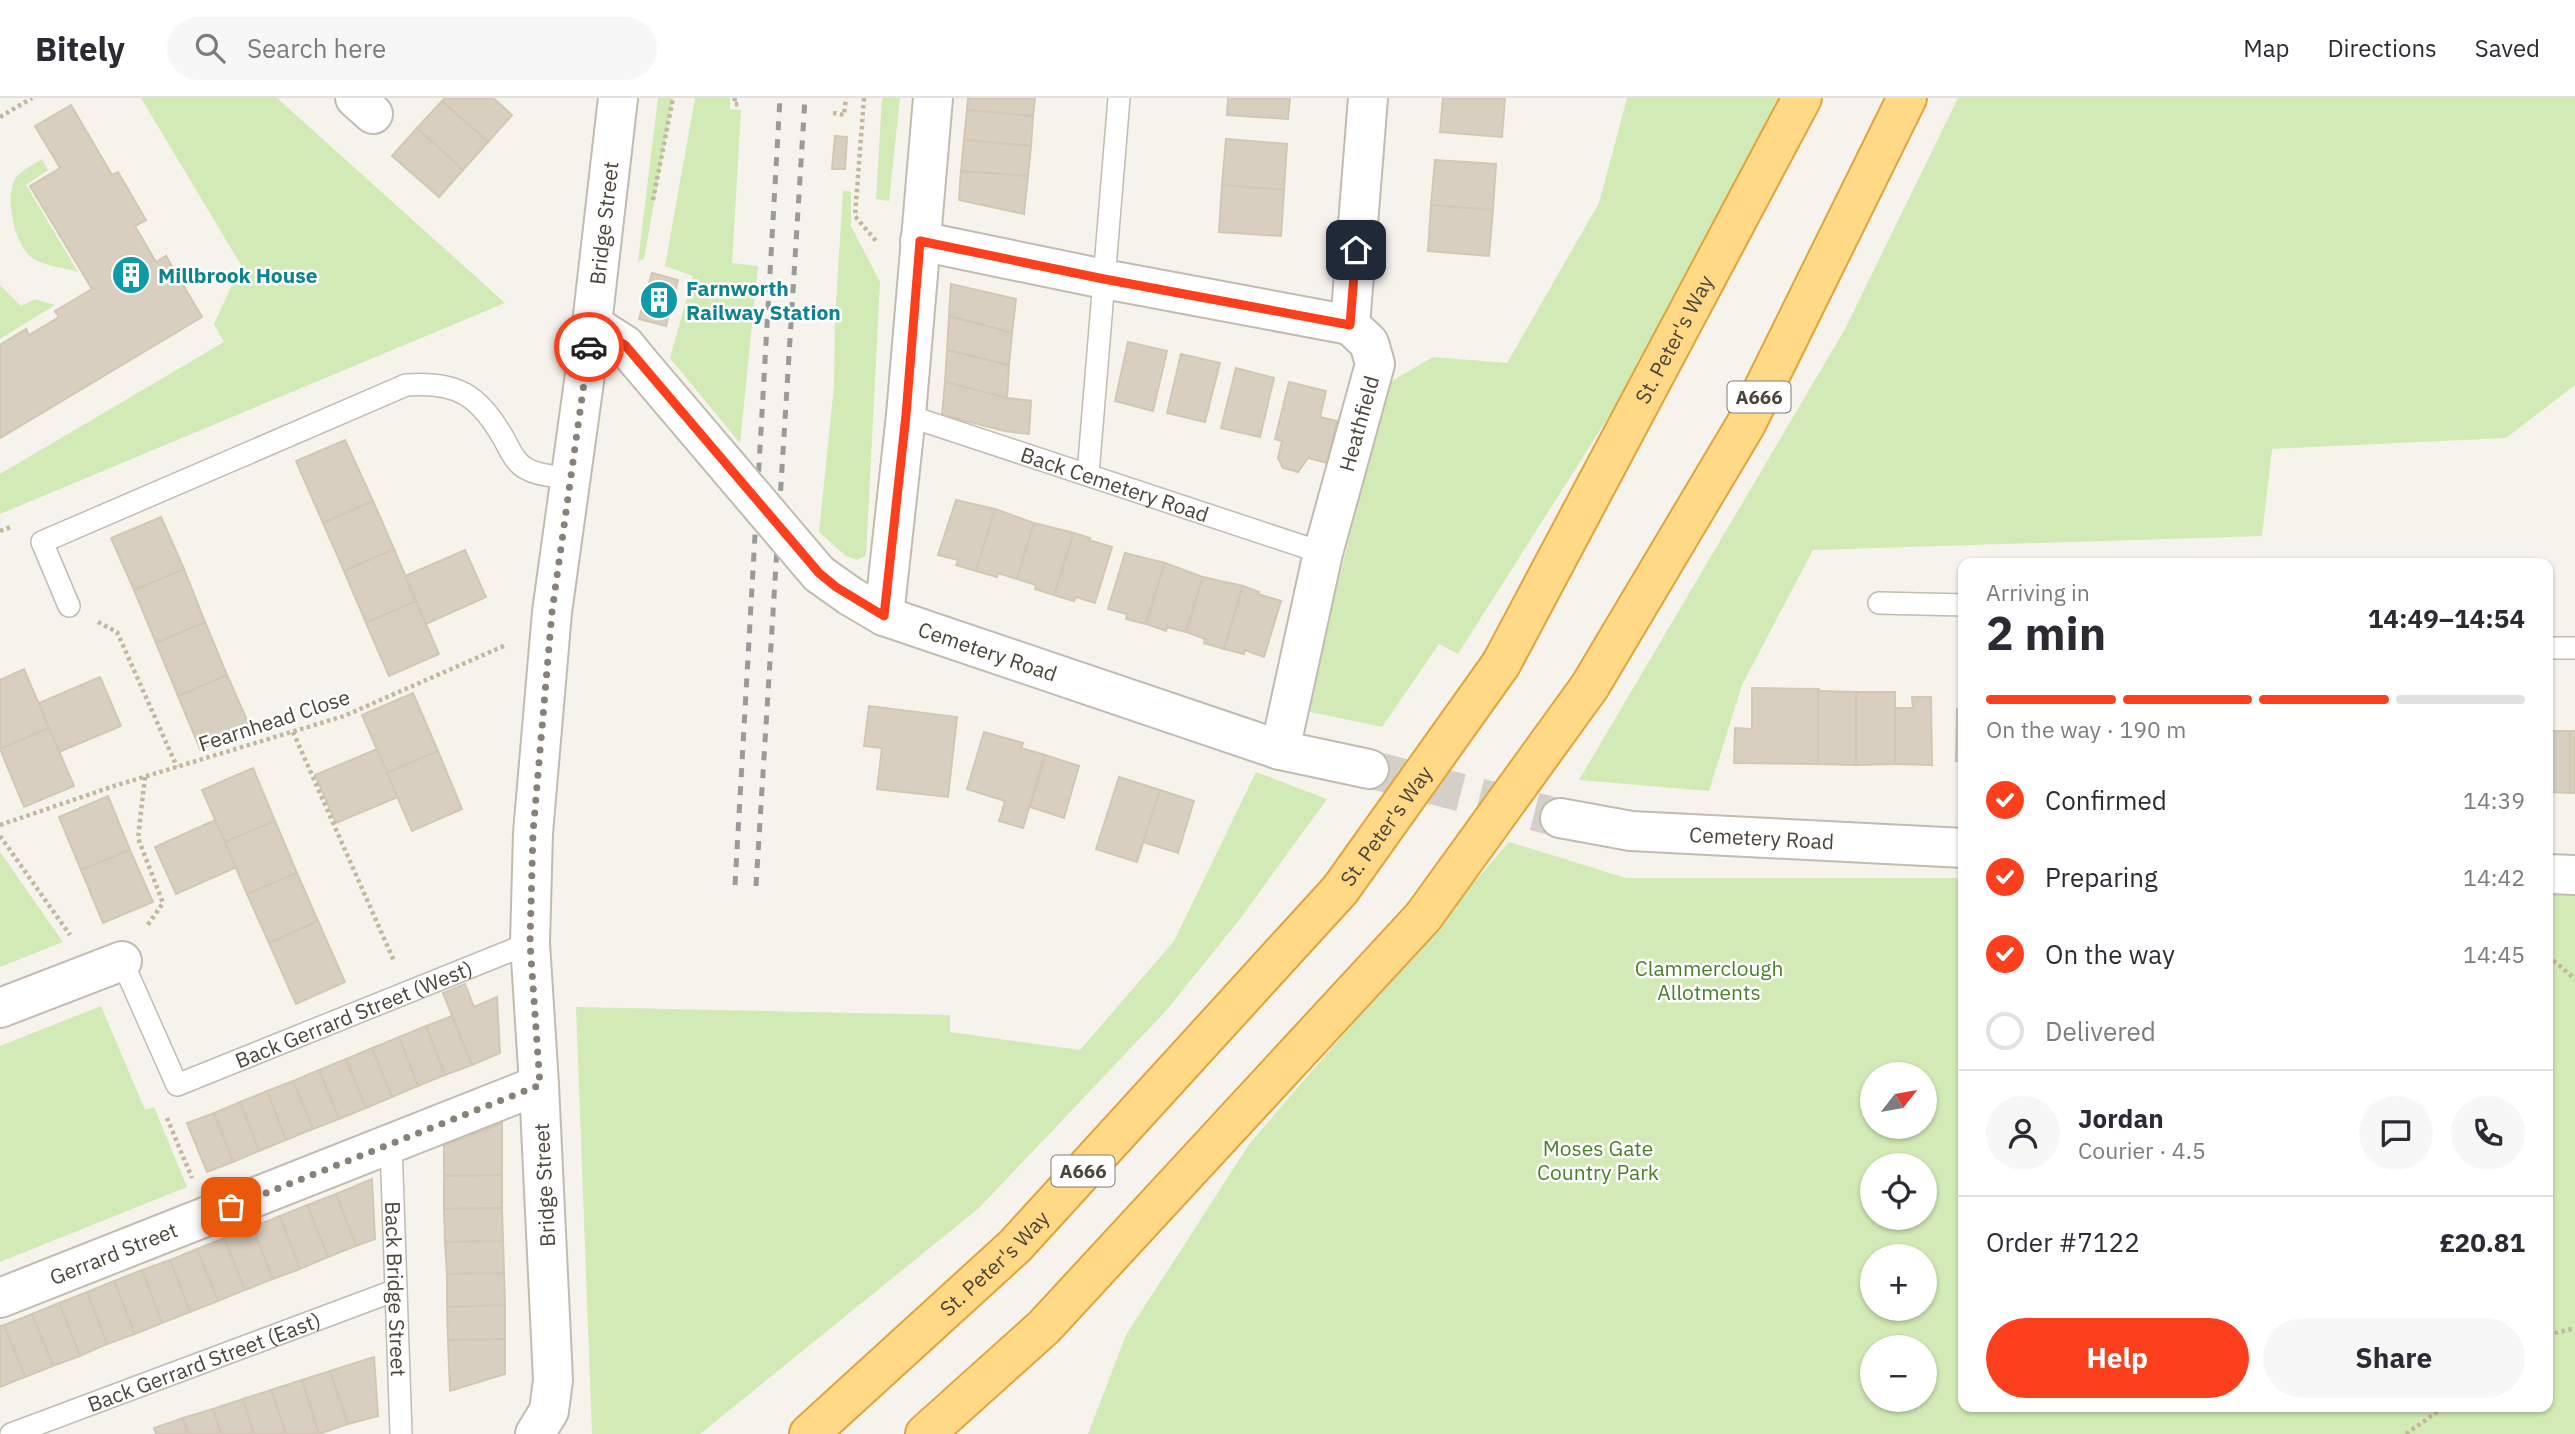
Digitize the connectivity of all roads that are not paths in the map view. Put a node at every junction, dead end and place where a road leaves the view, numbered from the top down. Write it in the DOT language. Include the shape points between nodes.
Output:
graph roads {
  1 [pos="933,98"];
  2 [pos="1119,98"];
  3 [pos="1368,98"];
  4 [pos="1802,98"];
  5 [pos="1907,98"];
  6 [pos="607,104"];
  7 [pos="920,241"];
  8 [pos="1104,279"];
  9 [pos="592,324"];
  10 [pos="1350,325"];
  11 [pos="906,415"];
  12 [pos="1088,474"];
  13 [pos="570,478"];
  14 [pos="1323,553"];
  15 [pos="1880,603"];
  16 [pos="1958,605"];
  17 [pos="69,607"];
  18 [pos="884,616"];
  19 [pos="2553,648"];
  20 [pos="2575,648"];
  21 [pos="1280,750"];
  22 [pos="1369,769"];
  23 [pos="1560,818"];
  24 [pos="1958,848"];
  25 [pos="2553,874"];
  26 [pos="2575,875"];
  27 [pos="530,943"];
  28 [pos="105,967"];
  29 [pos="0,1008"];
  30 [pos="540,1085"];
  31 [pos="391,1144"];
  32 [pos="396,1290"];
  33 [pos="0,1298"];
  34 [pos="11,1434"];
  35 [pos="401,1434"];
  36 [pos="535,1434"];
  37 [pos="809,1434"];
  38 [pos="925,1434"];
  1 -- 7 [label="street"];
  2 -- 8 [label="lane"];
  3 -- 10 [label="street"];
  4 -- 37 [label="highway, St. Peter's Way / A666, bridge" via="1501,664 1340,890 1015,1246"];
  5 -- 38 [label="highway, A666, bridge" via="1746,424 1590,686 1423,918 1044,1327"];
  6 -- 9 [label="street, Bridge Street"];
  7 -- 8 [label="street"];
  7 -- 11 [label="street"];
  8 -- 10 [label="street"];
  8 -- 12 [label="lane"];
  9 -- 13 [label="street, Bridge Street"];
  9 -- 18 [label="street, Cemetery Road, bridge" via="625,345 819,573"];
  10 -- 14 [label="street, Heathfield" via="1369,344 1375,364"];
  11 -- 12 [label="lane, Back Cemetery Road"];
  11 -- 18 [label="street"];
  12 -- 14 [label="lane, Back Cemetery Road"];
  13 -- 17 [label="lane" via="528,470 517,462 478,403 457,390 432,383 406,385 42,542"];
  13 -- 27 [label="street, Bridge Street" via="550,626 533,832"];
  14 -- 21 [label="street, Heathfield"];
  15 -- 16 [label="lane"];
  18 -- 21 [label="street, Cemetery Road"];
  19 -- 20 [label="lane"];
  21 -- 22 [label="street, Cemetery Road"];
  23 -- 24 [label="street, Cemetery Road" via="1631,831"];
  25 -- 26 [label="street"];
  27 -- 28 [label="lane, Back Gerrard Street (West)" via="177,1085"];
  27 -- 30 [label="street, Bridge Street"];
  28 -- 29 [label="street"];
  30 -- 31 [label="street, Gerrard Street"];
  30 -- 36 [label="street, Bridge Street" via="553,1380 549,1411"];
  31 -- 32 [label="lane, Back Bridge Street"];
  31 -- 33 [label="street, Gerrard Street"];
  32 -- 34 [label="lane, Back Gerrard Street (East)"];
  32 -- 35 [label="lane, Back Bridge Street"];
}
